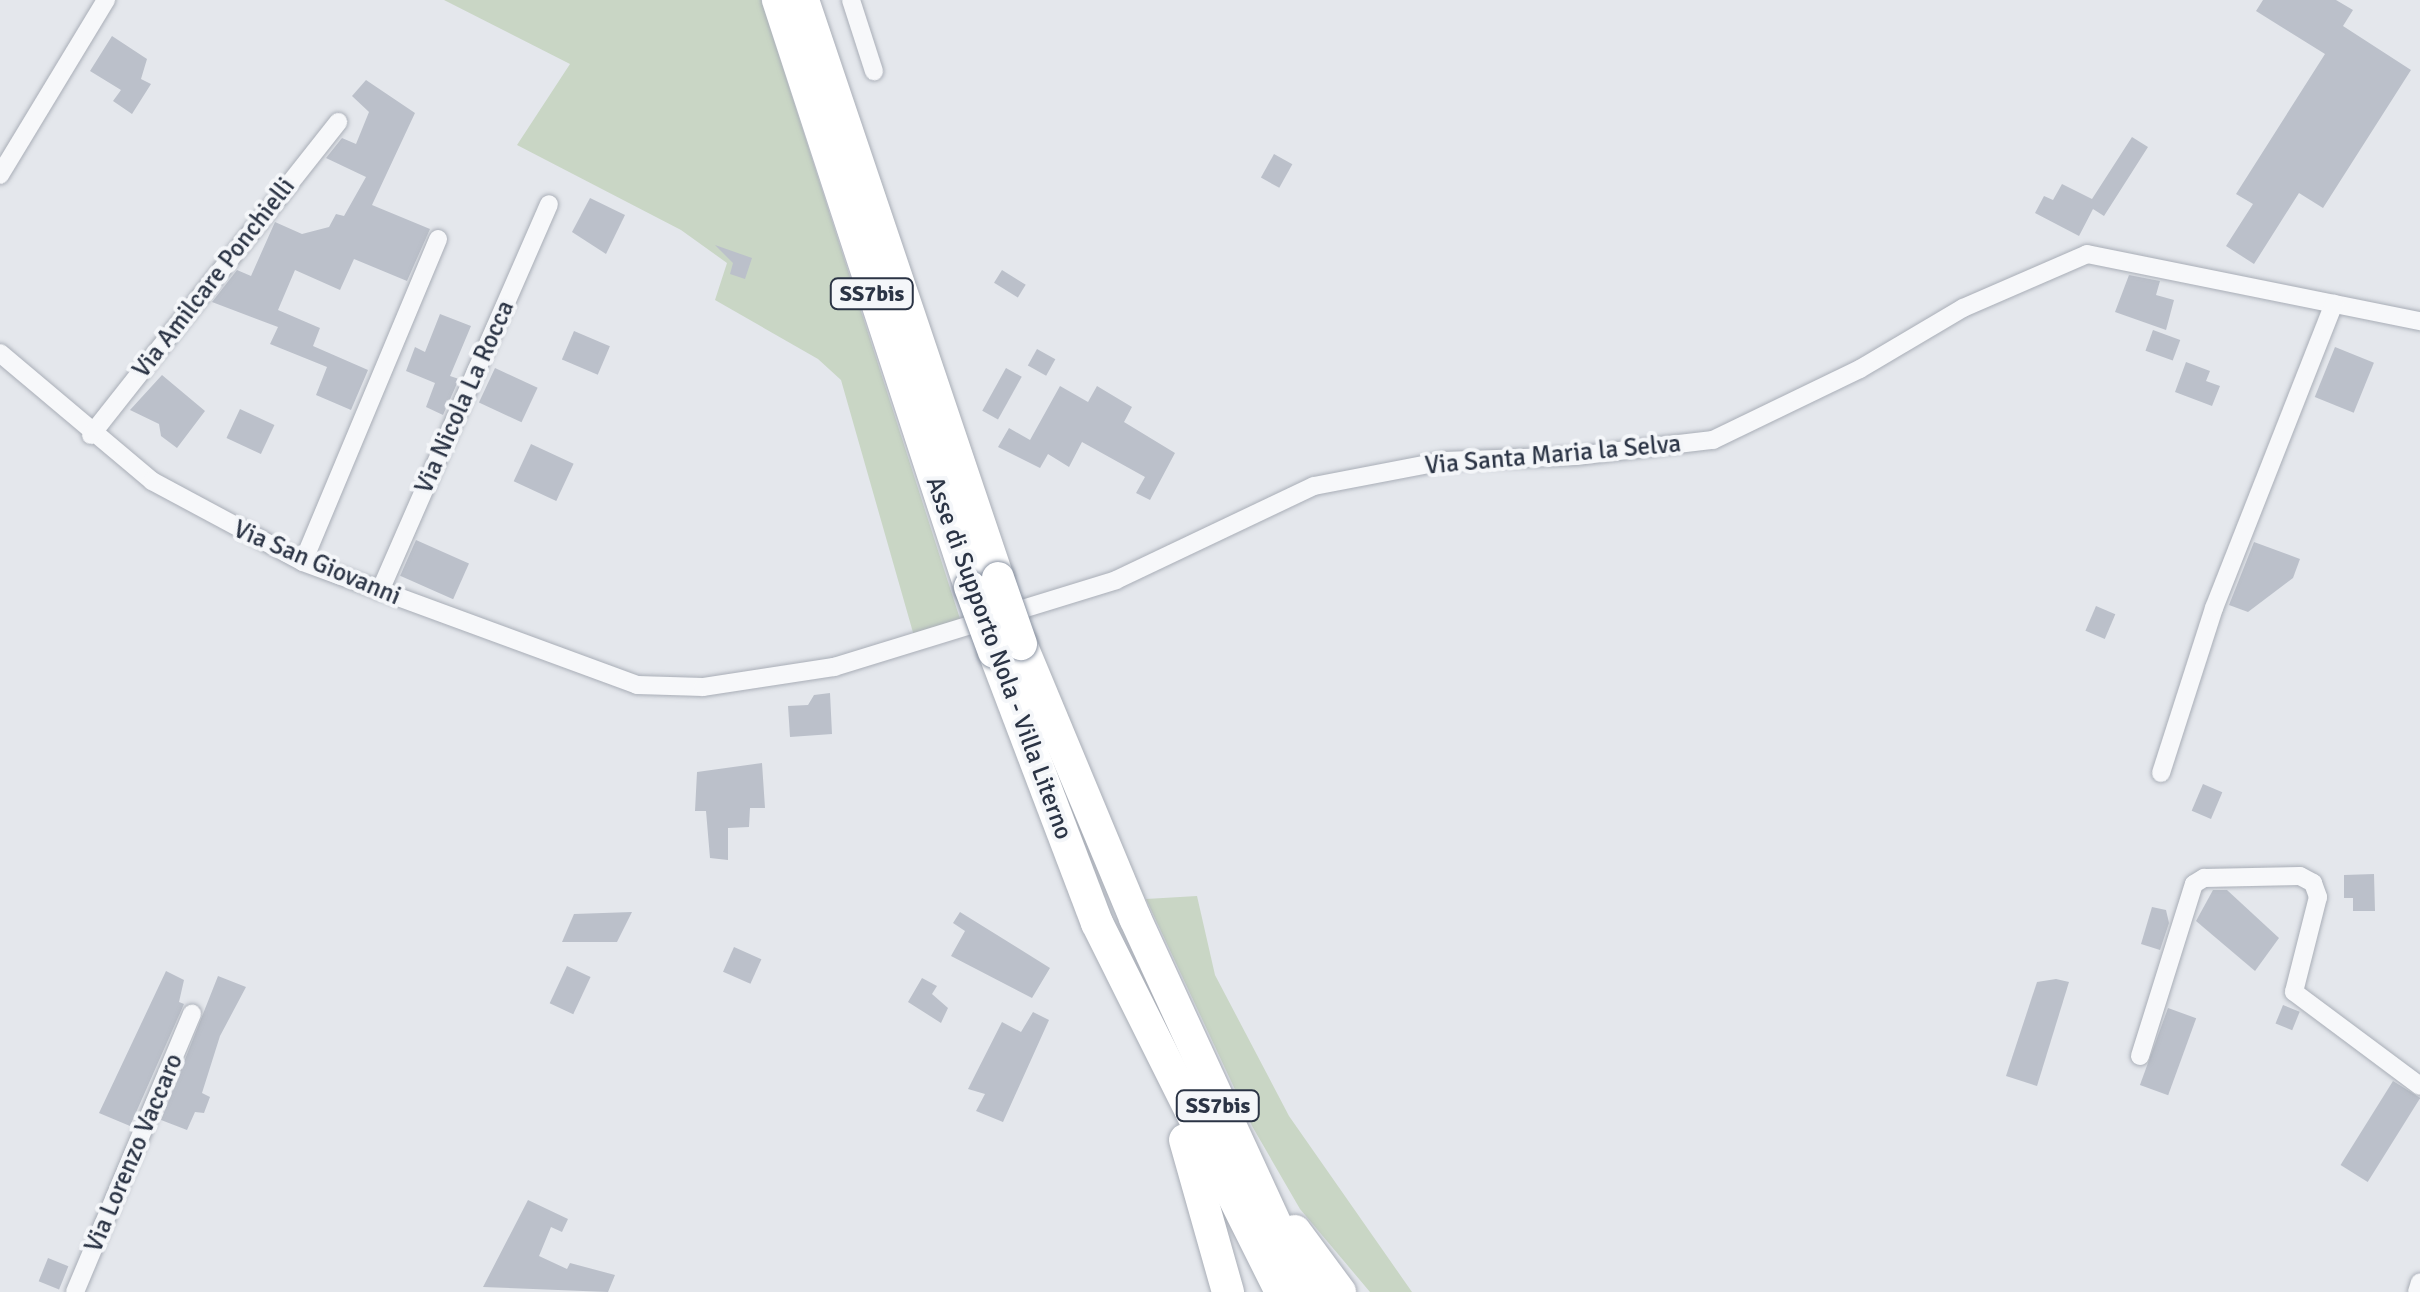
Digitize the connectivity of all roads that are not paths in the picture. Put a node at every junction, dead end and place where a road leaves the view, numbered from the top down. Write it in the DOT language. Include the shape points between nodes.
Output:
graph roads {
  1 [pos="106,0"];
  2 [pos="778,0"];
  3 [pos="803,0"];
  4 [pos="851,0"];
  5 [pos="874,71"];
  6 [pos="338,122"];
  7 [pos="0,175"];
  8 [pos="550,204"];
  9 [pos="438,239"];
  10 [pos="2334,304"];
  11 [pos="2420,320"];
  12 [pos="0,353"];
  13 [pos="91,435"];
  14 [pos="304,562"];
  15 [pos="984,583"];
  16 [pos="380,591"];
  17 [pos="1008,648"];
  18 [pos="619,679"];
  19 [pos="2161,773"];
  20 [pos="192,1014"];
  21 [pos="1154,1045"];
  22 [pos="2140,1056"];
  23 [pos="2420,1086"];
  24 [pos="1226,1124"];
  25 [pos="2420,1282"];
  26 [pos="75,1292"];
  27 [pos="1228,1292"];
  28 [pos="1280,1292"];
  29 [pos="1307,1292"];
  30 [pos="1340,1292"];
  31 [pos="2417,1292"];
  1 -- 7 [label="street"];
  2 -- 15 [label="highway, Asse di Supporto Nola - Villa Literno / SS7bis"];
  3 -- 15 [label="highway, Asse di Supporto Nola - Villa Literno / SS7bis"];
  4 -- 5 [label="street"];
  6 -- 13 [label="street, Via Amilcare Ponchielli"];
  8 -- 16 [label="street, Via Nicola La Rocca"];
  9 -- 14 [label="street"];
  10 -- 11 [label="street, Via Santa Maria la Selva"];
  10 -- 18 [label="street, Via Santa Maria la Selva" via="2086,254 1963,308 1810,396 1714,440 1576,456 1444,461 1314,486 1116,580 834,666 704,687"];
  10 -- 19 [label="street" via="2214,608"];
  12 -- 13 [label="street, Via San Giovanni"];
  13 -- 14 [label="street, Via San Giovanni" via="152,482"];
  14 -- 16 [label="street, Via San Giovanni"];
  15 -- 17 [label="highway, Asse di Supporto Nola - Villa Literno / SS7bis, bridge"];
  16 -- 18 [label="street, Via San Giovanni"];
  17 -- 21 [label="highway, Asse di Supporto Nola - Villa Literno / SS7bis" via="1064,842"];
  17 -- 24 [label="highway, Asse di Supporto Nola - Villa Literno / SS7bis" via="1102,834"];
  20 -- 26 [label="street, Via Lorenzo Vaccaro"];
  21 -- 27 [label="highway" via="1216,1234"];
  21 -- 28 [label="highway, Asse di Supporto Nola - Villa Literno / SS7bis"];
  22 -- 23 [label="street" via="2194,884 2204,878 2300,876 2318,897 2294,992"];
  24 -- 29 [label="highway, Asse di Supporto Nola - Villa Literno / SS7bis"];
  24 -- 30 [label="highway"];
  25 -- 31 [label="street"];
}
